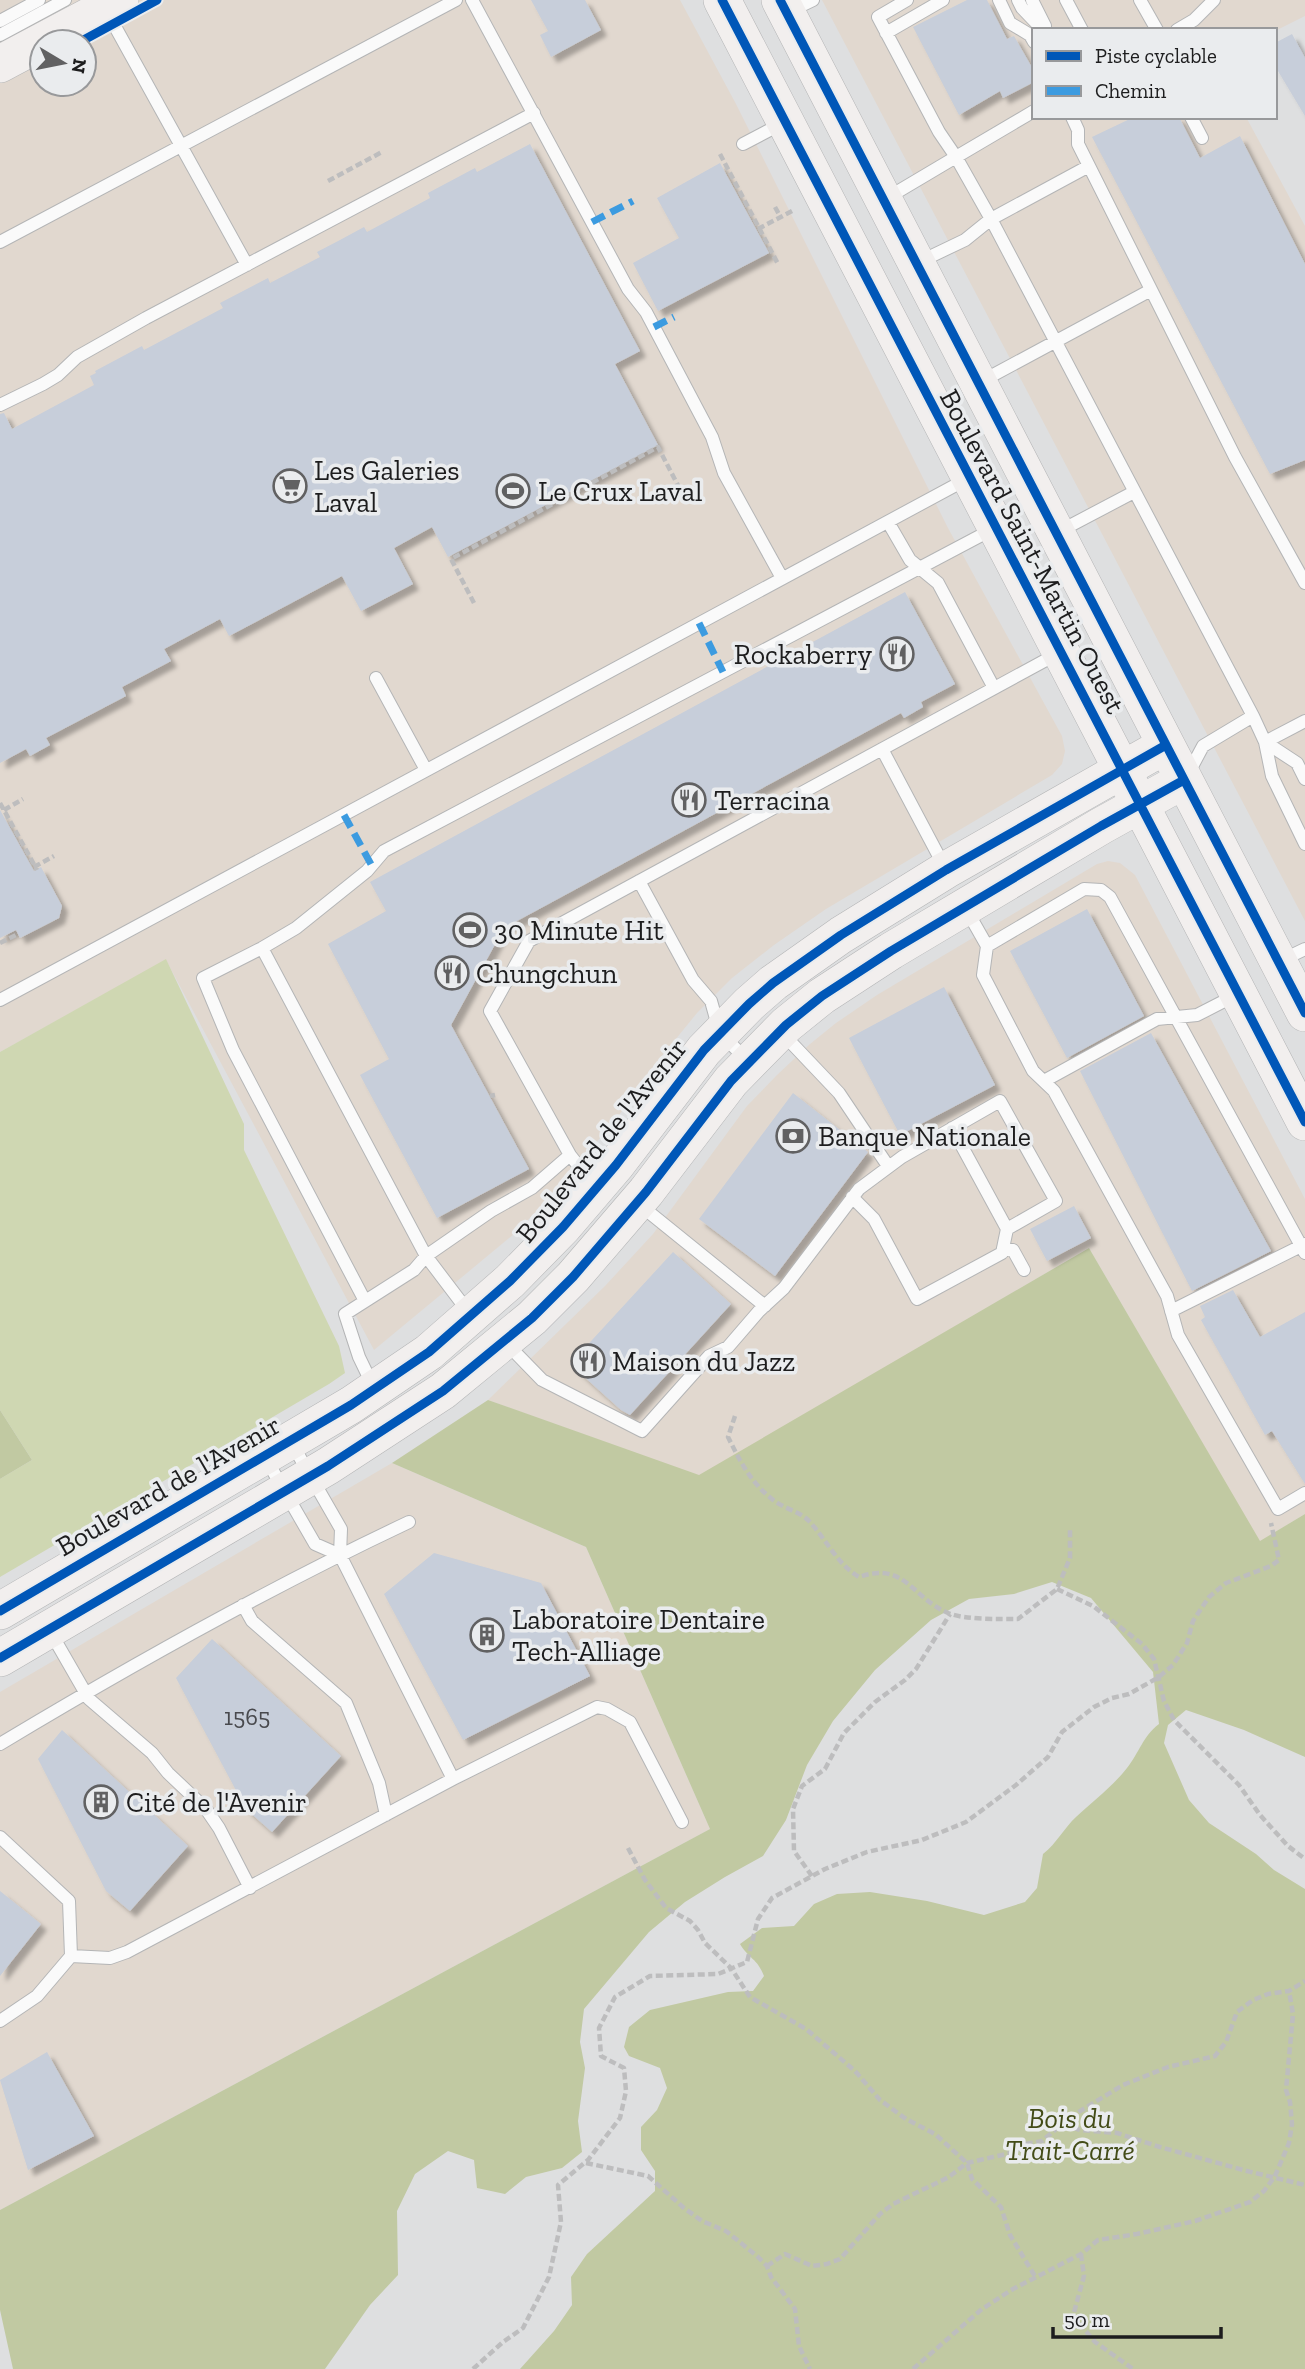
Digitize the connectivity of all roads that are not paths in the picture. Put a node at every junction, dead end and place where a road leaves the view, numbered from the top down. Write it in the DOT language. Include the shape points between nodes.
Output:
graph roads {
  1 [pos="39,0"];
  2 [pos="65,0"];
  3 [pos="456,0"];
  4 [pos="472,0"];
  5 [pos="722,0"];
  6 [pos="908,0"];
  7 [pos="943,0"];
  8 [pos="999,0"];
  9 [pos="1018,0"];
  10 [pos="1032,0"];
  11 [pos="1066,0"];
  12 [pos="1140,0"];
  13 [pos="1214,0"];
  14 [pos="109,3"];
  15 [pos="793,4"];
  16 [pos="0,21"];
  17 [pos="1043,28"];
  18 [pos="1044,28"];
  19 [pos="1081,28"];
  20 [pos="1156,28"];
  21 [pos="1180,28"];
  22 [pos="886,33"];
  23 [pos="0,35"];
  24 [pos="1032,38"];
  25 [pos="0,64"];
  26 [pos="1032,112"];
  27 [pos="534,113"];
  28 [pos="1073,119"];
  29 [pos="1192,119"];
  30 [pos="785,122"];
  31 [pos="1202,138"];
  32 [pos="743,144"];
  33 [pos="181,147"];
  34 [pos="956,157"];
  35 [pos="1089,166"];
  36 [pos="883,200"];
  37 [pos="991,219"];
  38 [pos="0,242"];
  39 [pos="917,263"];
  40 [pos="247,265"];
  41 [pos="1151,290"];
  42 [pos="1056,341"];
  43 [pos="979,383"];
  44 [pos="0,405"];
  45 [pos="969,477"];
  46 [pos="1134,492"];
  47 [pos="888,522"];
  48 [pos="995,528"];
  49 [pos="1056,533"];
  50 [pos="919,568"];
  51 [pos="782,578"];
  52 [pos="1305,583"];
  53 [pos="1061,652"];
  54 [pos="376,678"];
  55 [pos="995,688"];
  56 [pos="1253,716"];
  57 [pos="1305,721"];
  58 [pos="1265,742"];
  59 [pos="1166,745"];
  60 [pos="1202,746"];
  61 [pos="883,749"];
  62 [pos="1121,769"];
  63 [pos="426,771"];
  64 [pos="1305,779"];
  65 [pos="1184,780"];
  66 [pos="1140,804"];
  67 [pos="1305,844"];
  68 [pos="946,870"];
  69 [pos="639,881"];
  70 [pos="965,907"];
  71 [pos="987,946"];
  72 [pos="262,948"];
  73 [pos="1292,956"];
  74 [pos="1238,994"];
  75 [pos="0,1000"];
  76 [pos="1305,1013"];
  77 [pos="1175,1018"];
  78 [pos="780,1030"];
  79 [pos="720,1033"];
  80 [pos="748,1061"];
  81 [pos="1044,1081"];
  82 [pos="1305,1122"];
  83 [pos="952,1128"];
  84 [pos="570,1155"];
  85 [pos="888,1166"];
  86 [pos="601,1184"];
  87 [pos="852,1197"];
  88 [pos="637,1203"];
  89 [pos="1007,1229"];
  90 [pos="1304,1247"];
  91 [pos="1003,1248"];
  92 [pos="426,1256"];
  93 [pos="1024,1270"];
  94 [pos="365,1301"];
  95 [pos="765,1306"];
  96 [pos="1171,1311"];
  97 [pos="472,1316"];
  98 [pos="504,1342"];
  99 [pos="374,1390"];
  100 [pos="277,1448"];
  101 [pos="298,1483"];
  102 [pos="1305,1493"];
  103 [pos="409,1522"];
  104 [pos="340,1555"];
  105 [pos="243,1605"];
  106 [pos="0,1611"];
  107 [pos="49,1630"];
  108 [pos="0,1658"];
  109 [pos="85,1693"];
  110 [pos="0,1744"];
  111 [pos="453,1779"];
  112 [pos="386,1815"];
  113 [pos="682,1822"];
  114 [pos="0,1837"];
  115 [pos="250,1888"];
  116 [pos="71,1956"];
  117 [pos="0,2021"];
  1 -- 16 [label="lane"];
  2 -- 23 [label="lane"];
  3 -- 33 [label="lane"];
  4 -- 27 [label="lane"];
  5 -- 30 [label="street, Boulevard Saint-Martin Ouest"];
  6 -- 22 [label="lane" via="878,17"];
  7 -- 22 [label="lane"];
  8 -- 24 [label="lane" via="1010,23"];
  9 -- 17 [label="lane"];
  10 -- 18 [label="lane"];
  11 -- 19 [label="lane"];
  12 -- 20 [label="lane"];
  13 -- 21 [label="lane"];
  14 -- 25 [label="street"];
  14 -- 33 [label="lane"];
  15 -- 36 [label="street, Boulevard Saint-Martin Ouest"];
  22 -- 34 [label="lane"];
  26 -- 34 [label="lane"];
  27 -- 40 [label="lane"];
  27 -- 51 [label="lane" via="628,289 650,320 712,437 724,473"];
  28 -- 35 [label="lane"];
  29 -- 31 [label="lane"];
  30 -- 32 [label="lane"];
  30 -- 45 [label="street, Boulevard Saint-Martin Ouest"];
  33 -- 38 [label="lane"];
  33 -- 40 [label="lane"];
  34 -- 36 [label="lane"];
  34 -- 37 [label="lane"];
  35 -- 37 [label="lane"];
  35 -- 41 [label="lane"];
  36 -- 39 [label="street, Boulevard Saint-Martin Ouest"];
  37 -- 39 [label="lane" via="965,240"];
  37 -- 42 [label="lane"];
  39 -- 43 [label="street, Boulevard Saint-Martin Ouest"];
  40 -- 44 [label="lane" via="92,348 58,375"];
  41 -- 42 [label="lane"];
  41 -- 52 [label="lane"];
  42 -- 43 [label="lane"];
  42 -- 46 [label="lane"];
  43 -- 49 [label="street, Boulevard Saint-Martin Ouest"];
  45 -- 47 [label="lane"];
  45 -- 48 [label="street, Boulevard Saint-Martin Ouest"];
  46 -- 49 [label="lane"];
  46 -- 56 [label="lane"];
  47 -- 50 [label="lane"];
  47 -- 51 [label="lane"];
  48 -- 50 [label="lane"];
  48 -- 53 [label="street, Boulevard Saint-Martin Ouest"];
  49 -- 59 [label="street, Boulevard Saint-Martin Ouest"];
  50 -- 55 [label="lane" via="938,583"];
  50 -- 72 [label="lane" via="384,851 367,871 296,928"];
  51 -- 63 [label="lane"];
  53 -- 55 [label="lane"];
  53 -- 62 [label="street, Boulevard Saint-Martin Ouest"];
  54 -- 63 [label="lane"];
  55 -- 61 [label="lane"];
  56 -- 58 [label="lane"];
  56 -- 60 [label="lane"];
  57 -- 58 [label="lane"];
  58 -- 64 [label="lane" via="1297,764"];
  58 -- 67 [label="lane" via="1272,776"];
  59 -- 60 [label="lane"];
  59 -- 62 [label="street, Boulevard de l'Avenir"];
  59 -- 65 [label="street, Boulevard Saint-Martin Ouest"];
  60 -- 65 [label="lane"];
  61 -- 68 [label="lane"];
  61 -- 69 [label="lane"];
  62 -- 66 [label="street, Boulevard Saint-Martin Ouest"];
  62 -- 68 [label="street, Boulevard de l'Avenir"];
  63 -- 75 [label="lane"];
  65 -- 66 [label="street"];
  65 -- 73 [label="street, Boulevard Saint-Martin Ouest"];
  66 -- 70 [label="street"];
  66 -- 74 [label="street, Boulevard Saint-Martin Ouest"];
  68 -- 79 [label="street, Boulevard de l'Avenir" via="801,962"];
  69 -- 79 [label="lane" via="693,980 711,1002"];
  69 -- 84 [label="lane" via="529,941 490,1011"];
  70 -- 71 [label="lane"];
  70 -- 78 [label="street" via="822,996"];
  71 -- 77 [label="lane" via="1079,891 1101,890 1114,902"];
  71 -- 81 [label="lane" via="983,975 1033,1071"];
  72 -- 92 [label="lane"];
  72 -- 94 [label="lane" via="203,978 233,1050"];
  73 -- 76 [label="street, Boulevard Saint-Martin Ouest"];
  74 -- 77 [label="lane" via="1197,1015"];
  74 -- 82 [label="street, Boulevard Saint-Martin Ouest"];
  77 -- 81 [label="lane" via="1157,1019"];
  77 -- 90 [label="lane"];
  78 -- 80 [label="street"];
  78 -- 85 [label="lane" via="839,1093"];
  79 -- 80 [label="lane"];
  79 -- 86 [label="street, Boulevard de l'Avenir"];
  80 -- 88 [label="street"];
  81 -- 96 [label="lane" via="1054,1091 1167,1296"];
  83 -- 85 [label="lane"];
  83 -- 89 [label="lane"];
  83 -- 89 [label="lane" via="1000,1101 1056,1201"];
  84 -- 86 [label="lane"];
  84 -- 92 [label="lane" via="532,1188"];
  85 -- 87 [label="lane"];
  86 -- 97 [label="street, Boulevard de l'Avenir" via="542,1250"];
  87 -- 91 [label="lane" via="874,1219 917,1299 1002,1253"];
  87 -- 95 [label="lane" via="784,1288"];
  88 -- 95 [label="lane"];
  88 -- 98 [label="street" via="573,1277"];
  89 -- 91 [label="lane"];
  90 -- 96 [label="lane"];
  91 -- 93 [label="lane" via="1013,1250"];
  92 -- 94 [label="lane" via="414,1270"];
  92 -- 97 [label="lane"];
  94 -- 99 [label="lane" via="345,1314"];
  95 -- 98 [label="lane" via="728,1347 709,1356 642,1431 542,1380"];
  96 -- 102 [label="lane" via="1178,1335 1278,1509"];
  97 -- 99 [label="street, Boulevard de l'Avenir"];
  98 -- 101 [label="street" via="425,1403"];
  99 -- 100 [label="street, Boulevard de l'Avenir"];
  100 -- 101 [label="lane"];
  100 -- 101 [label="lane"];
  100 -- 106 [label="street, Boulevard de l'Avenir"];
  101 -- 104 [label="lane" via="341,1529"];
  101 -- 104 [label="lane" via="315,1544"];
  101 -- 107 [label="street"];
  103 -- 104 [label="lane"];
  104 -- 105 [label="lane"];
  104 -- 111 [label="lane"];
  105 -- 109 [label="lane"];
  105 -- 112 [label="lane" via="252,1621 346,1703 379,1783"];
  107 -- 108 [label="street"];
  107 -- 109 [label="lane"];
  109 -- 110 [label="lane"];
  109 -- 115 [label="lane" via="206,1809"];
  111 -- 112 [label="lane"];
  111 -- 113 [label="lane" via="601,1707 630,1722"];
  112 -- 115 [label="lane"];
  114 -- 116 [label="lane" via="69,1901"];
  115 -- 116 [label="lane" via="117,1957"];
  116 -- 117 [label="lane" via="37,1996"];
}
